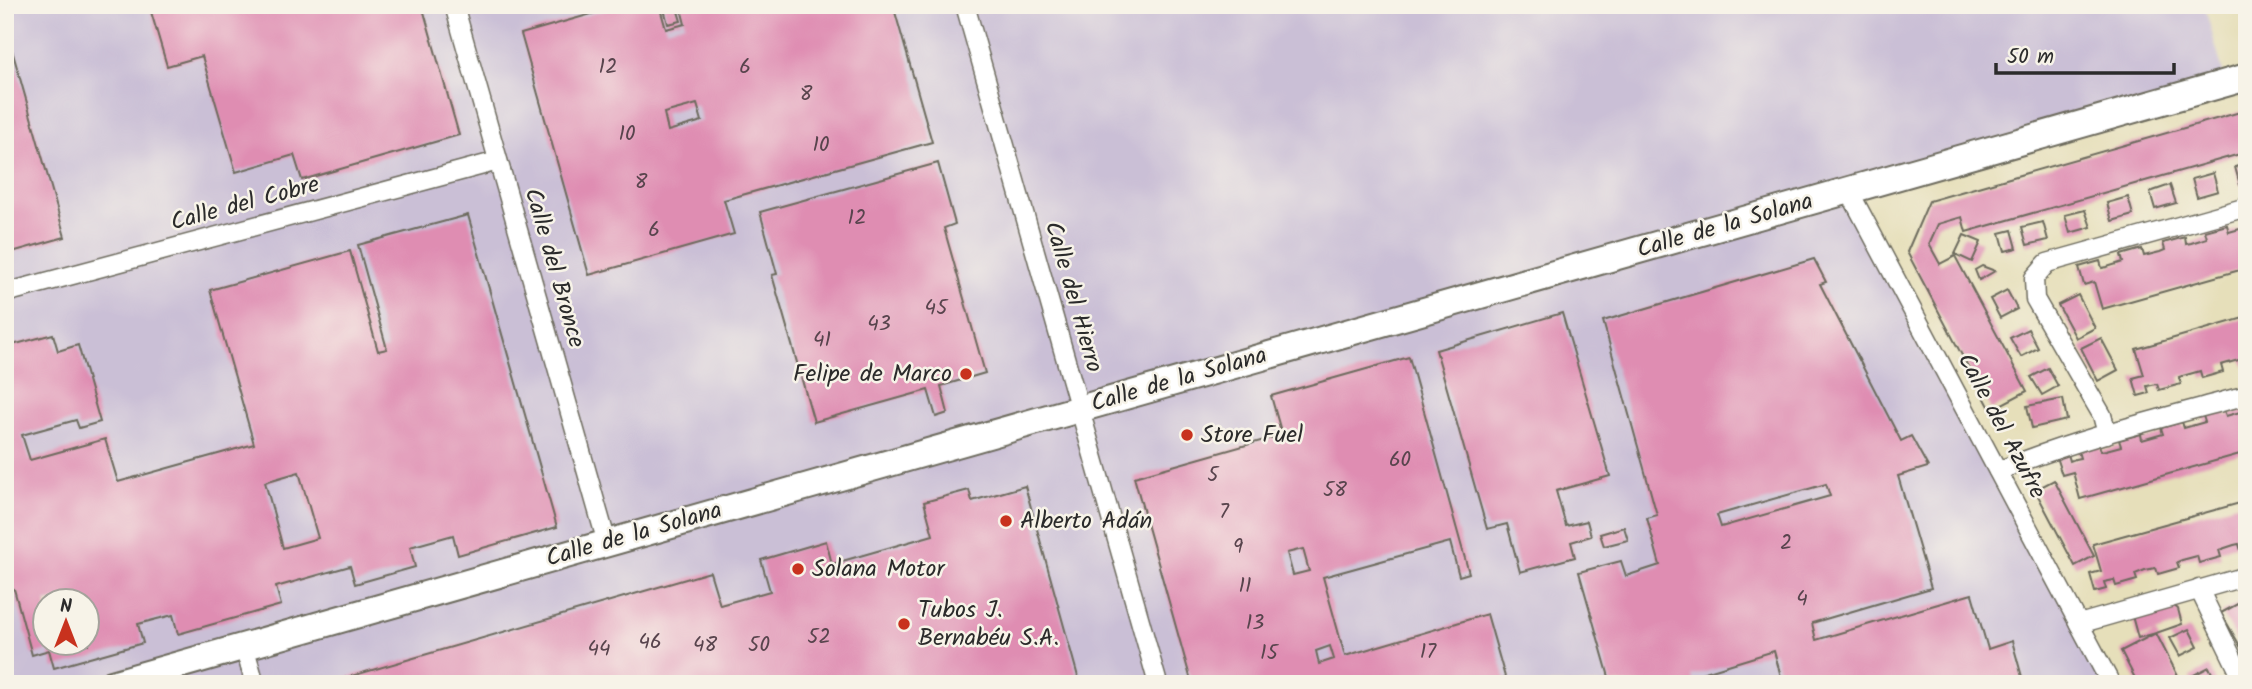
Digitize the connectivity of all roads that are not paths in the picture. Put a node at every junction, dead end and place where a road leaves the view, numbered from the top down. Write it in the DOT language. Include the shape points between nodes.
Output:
graph roads {
  1 [pos="454,5"];
  2 [pos="965,5"];
  3 [pos="2247,77"];
  4 [pos="498,161"];
  5 [pos="1849,191"];
  6 [pos="2247,207"];
  7 [pos="5,293"];
  8 [pos="2247,395"];
  9 [pos="1079,408"];
  10 [pos="2107,434"];
  11 [pos="1998,471"];
  12 [pos="607,543"];
  13 [pos="2247,576"];
  14 [pos="2199,589"];
  15 [pos="2079,624"];
  16 [pos="244,646"];
  17 [pos="112,684"];
  18 [pos="255,684"];
  19 [pos="1158,684"];
  20 [pos="2112,684"];
  21 [pos="2245,684"];
  1 -- 4 [label="street, Calle del Bronce"];
  2 -- 9 [label="street, Calle del Hierro"];
  3 -- 5 [label="street, Calle de la Solana"];
  4 -- 7 [label="street, Calle del Cobre"];
  4 -- 12 [label="street, Calle del Bronce"];
  5 -- 9 [label="street, Calle de la Solana"];
  5 -- 11 [label="street, Calle del Azufre"];
  6 -- 10 [label="street" via="2047,263 2034,278 2035,299 2102,415"];
  8 -- 10 [label="street"];
  9 -- 12 [label="street, Calle de la Solana"];
  9 -- 19 [label="street, Calle del Hierro"];
  10 -- 11 [label="street"];
  11 -- 15 [label="street, Calle del Azufre"];
  12 -- 16 [label="street, Calle de la Solana"];
  13 -- 14 [label="street"];
  14 -- 15 [label="street"];
  14 -- 21 [label="street"];
  15 -- 20 [label="street, Calle del Azufre"];
  16 -- 17 [label="street, Calle de la Solana"];
  16 -- 18 [label="street"];
}
